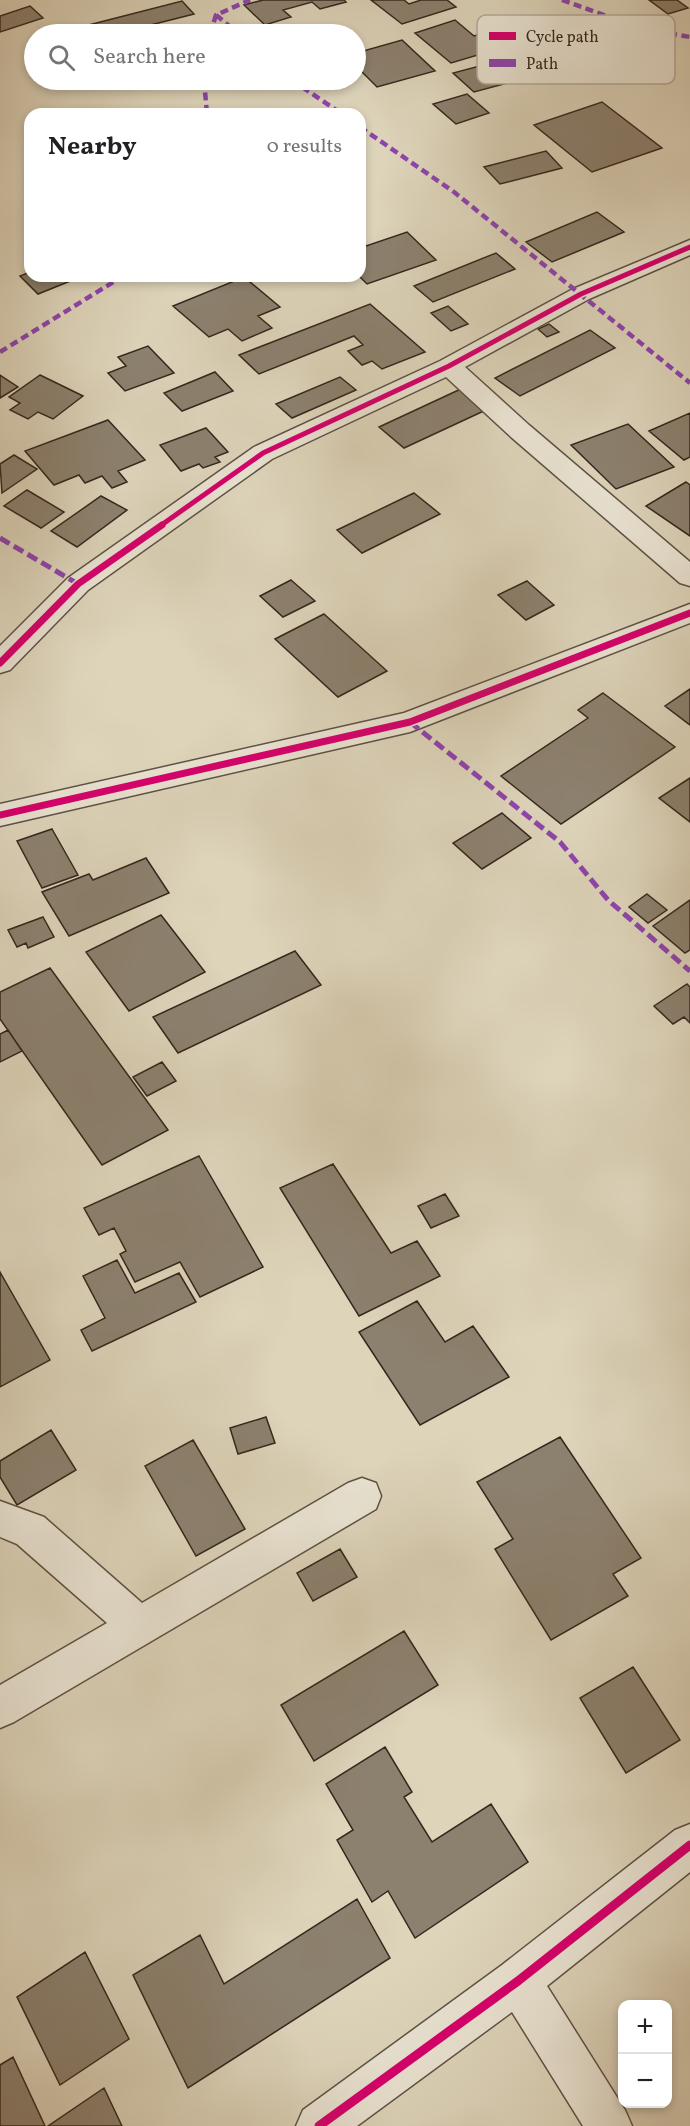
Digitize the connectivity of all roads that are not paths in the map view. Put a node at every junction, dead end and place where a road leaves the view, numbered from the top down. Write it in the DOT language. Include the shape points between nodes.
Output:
graph roads {
  1 [pos="690,247"];
  2 [pos="449,366"];
  3 [pos="690,577"];
  4 [pos="690,612"];
  5 [pos="0,663"];
  6 [pos="0,815"];
  7 [pos="362,1496"];
  8 [pos="0,1520"];
  9 [pos="138,1625"];
  10 [pos="0,1708"];
  11 [pos="690,1845"];
  12 [pos="518,1981"];
  13 [pos="319,2126"];
  14 [pos="609,2126"];
  1 -- 2 [label="street" via="581,294"];
  2 -- 3 [label="street"];
  2 -- 5 [label="street" via="263,453 78,584"];
  4 -- 6 [label="street" via="410,722"];
  7 -- 9 [label="street"];
  8 -- 9 [label="street" via="30,1530"];
  9 -- 10 [label="street"];
  11 -- 12 [label="street"];
  12 -- 13 [label="street"];
  12 -- 14 [label="street"];
}
